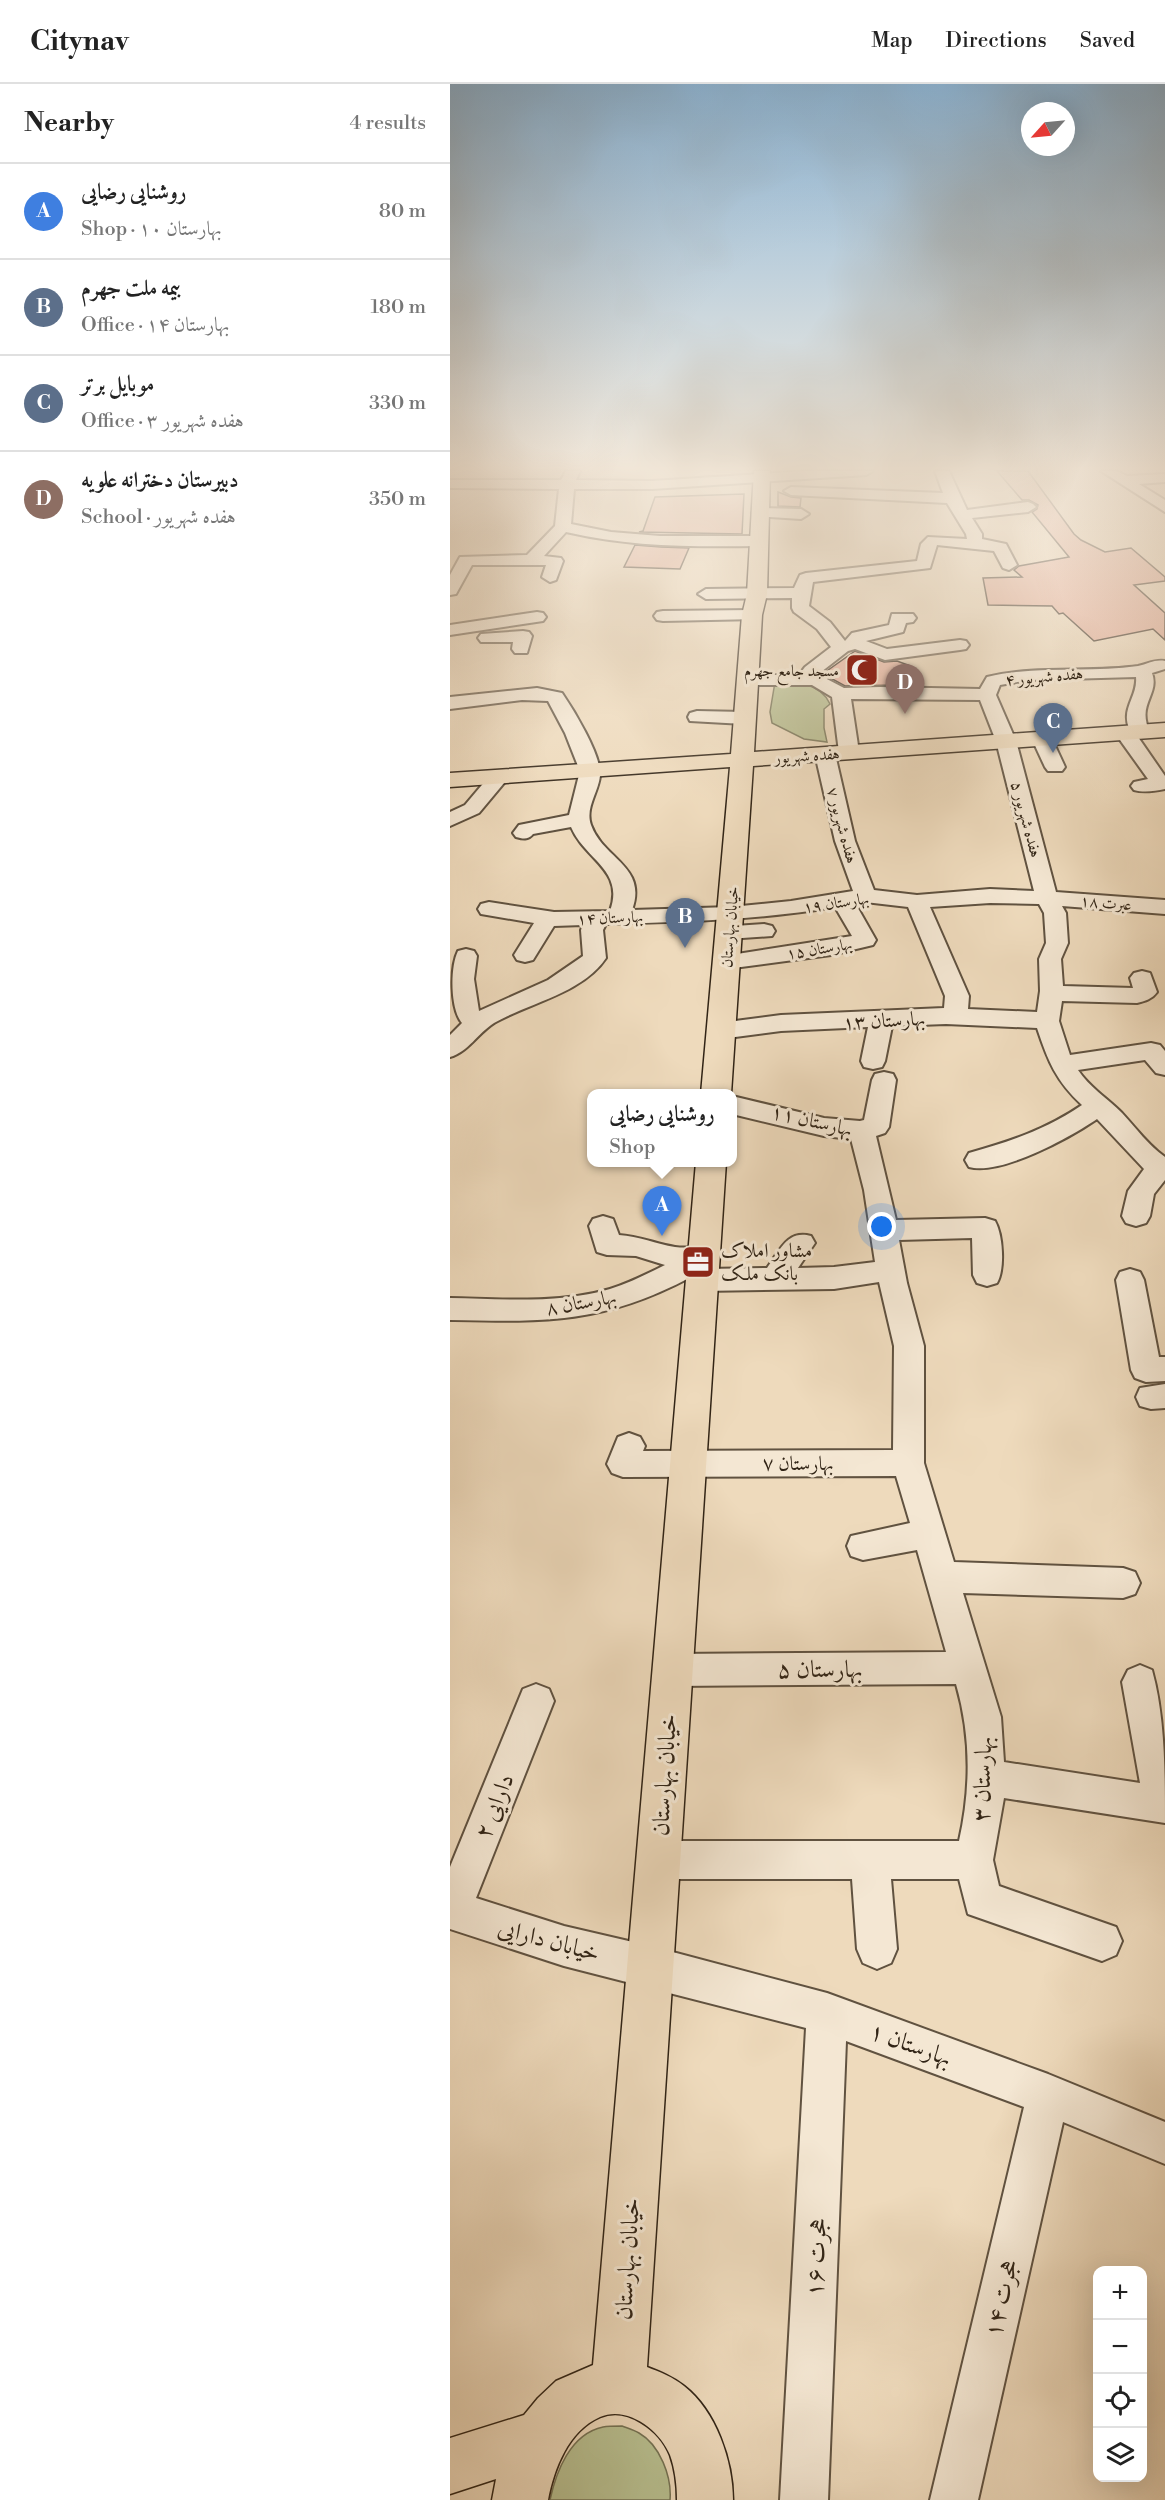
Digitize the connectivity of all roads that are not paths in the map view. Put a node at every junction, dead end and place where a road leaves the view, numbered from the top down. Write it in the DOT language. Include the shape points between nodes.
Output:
graph roads {
  1 [pos="757,584"];
  2 [pos="804,584"];
  3 [pos="801,593"];
  4 [pos="706,594"];
  5 [pos="757,594"];
  6 [pos="752,615"];
  7 [pos="663,616"];
  8 [pos="537,617"];
  9 [pos="907,618"];
  10 [pos="450,630"];
  11 [pos="450,639"];
  12 [pos="849,645"];
  13 [pos="960,645"];
  14 [pos="521,649"];
  15 [pos="791,664"];
  16 [pos="748,672"];
  17 [pos="816,680"];
  18 [pos="841,694"];
  19 [pos="987,695"];
  20 [pos="450,703"];
  21 [pos="697,717"];
  22 [pos="753,726"];
  23 [pos="1165,730"];
  24 [pos="1132,732"];
  25 [pos="1042,738"];
  26 [pos="1006,741"];
  27 [pos="849,752"];
  28 [pos="823,754"];
  29 [pos="741,760"];
  30 [pos="696,763"];
  31 [pos="1055,767"];
  32 [pos="590,770"];
  33 [pos="499,777"];
  34 [pos="450,780"];
  35 [pos="1141,786"];
  36 [pos="578,819"];
  37 [pos="450,820"];
  38 [pos="524,833"];
  39 [pos="865,895"];
  40 [pos="1047,898"];
  41 [pos="842,899"];
  42 [pos="916,902"];
  43 [pos="1165,907"];
  44 [pos="489,909"];
  45 [pos="548,918"];
  46 [pos="608,918"];
  47 [pos="730,923"];
  48 [pos="764,932"];
  49 [pos="525,955"];
  50 [pos="466,956"];
  51 [pos="726,963"];
  52 [pos="1142,978"];
  53 [pos="1052,993"];
  54 [pos="955,1016"];
  55 [pos="881,1020"];
  56 [pos="1047,1022"];
  57 [pos="477,1024"];
  58 [pos="720,1031"];
  59 [pos="450,1049"];
  60 [pos="1061,1064"];
  61 [pos="1165,1067"];
  62 [pos="716,1089"];
  63 [pos="737,1105"];
  64 [pos="1098,1106"];
  65 [pos="861,1131"];
  66 [pos="978,1160"];
  67 [pos="711,1167"];
  68 [pos="1163,1168"];
  69 [pos="1136,1216"];
  70 [pos="603,1226"];
  71 [pos="884,1230"];
  72 [pos="801,1243"];
  73 [pos="703,1268"];
  74 [pos="891,1270"];
  75 [pos="987,1275"];
  76 [pos="775,1278"];
  77 [pos="1130,1280"];
  78 [pos="450,1310"];
  79 [pos="1165,1369"];
  80 [pos="688,1463"];
  81 [pos="908,1464"];
  82 [pos="623,1465"];
  83 [pos="929,1534"];
  84 [pos="863,1546"];
  85 [pos="941,1577"];
  86 [pos="1123,1583"];
  87 [pos="968,1668"];
  88 [pos="672,1670"];
  89 [pos="1140,1682"];
  90 [pos="536,1701"];
  91 [pos="987,1777"];
  92 [pos="1163,1805"];
  93 [pos="658,1860"];
  94 [pos="870,1860"];
  95 [pos="974,1860"];
  96 [pos="451,1909"];
  97 [pos="1102,1941"];
  98 [pos="877,1949"];
  99 [pos="650,1966"];
  100 [pos="827,2013"];
  101 [pos="1048,2096"];
  102 [pos="1165,2144"];
  103 [pos="618,2387"];
  104 [pos="541,2437"];
  105 [pos="450,2466"];
  106 [pos="707,2498"];
  107 [pos="520,2500"];
  108 [pos="804,2500"];
  109 [pos="954,2500"];
  1 -- 5 [label="main road, خیابان بهارستان"];
  2 -- 3 [label="street"];
  3 -- 5 [label="street"];
  3 -- 12 [label="street" via="800,608 824,626 831,638"];
  4 -- 5 [label="street"];
  5 -- 6 [label="main road, خیابان بهارستان"];
  6 -- 7 [label="street"];
  6 -- 16 [label="main road, خیابان بهارستان"];
  8 -- 10 [label="street"];
  9 -- 12 [label="street" via="898,618 893,630 858,637"];
  11 -- 14 [label="street" via="523,636"];
  12 -- 13 [label="street" via="885,655"];
  12 -- 17 [label="street" via="811,671"];
  15 -- 16 [label="street"];
  16 -- 17 [label="street"];
  16 -- 22 [label="main road, خیابان بهارستان"];
  17 -- 18 [label="street"];
  18 -- 19 [label="street"];
  18 -- 27 [label="street"];
  19 -- 24 [label="street, هفده شهریور ۴" via="993,681 1150,668 1134,711"];
  19 -- 26 [label="street, هفده شهریور ۴"];
  20 -- 32 [label="street" via="520,694 554,696 567,714"];
  21 -- 22 [label="street"];
  22 -- 28 [label="main road" via="787,746"];
  22 -- 29 [label="main road, خیابان بهارستان"];
  22 -- 30 [label="main road" via="718,753"];
  23 -- 24 [label="main road, هفده شهریور"];
  24 -- 25 [label="main road, هفده شهریور"];
  24 -- 35 [label="street" via="1161,784"];
  25 -- 26 [label="main road, هفده شهریور"];
  25 -- 31 [label="street"];
  26 -- 27 [label="main road, هفده شهریور"];
  26 -- 40 [label="street, هفده شهریور ۵"];
  27 -- 28 [label="main road, هفده شهریور"];
  28 -- 29 [label="main road, هفده شهریور"];
  28 -- 39 [label="street, هفده شهریور ۷" via="845,841"];
  29 -- 30 [label="main road, هفده شهریور"];
  29 -- 47 [label="main road, خیابان بهارستان"];
  30 -- 32 [label="main road, هفده شهریور"];
  32 -- 33 [label="main road, هفده شهریور"];
  32 -- 36 [label="street"];
  33 -- 34 [label="main road, هفده شهریور"];
  33 -- 37 [label="street" via="472,809"];
  36 -- 38 [label="street" via="526,829"];
  36 -- 46 [label="street" via="583,834 622,876 626,902"];
  39 -- 41 [label="street, بهارستان ۱۹"];
  39 -- 42 [label="street, بهارستان ۱۹"];
  40 -- 42 [label="street, بهارستان ۱۹" via="970,896"];
  40 -- 43 [label="street, عبرت ۱۸"];
  40 -- 53 [label="street, هفده شهریور ۵" via="1055,913 1057,944 1050,958"];
  41 -- 47 [label="street, بهارستان ۱۹"];
  41 -- 51 [label="street, بهارستان ۱۵" via="866,940"];
  42 -- 54 [label="street" via="957,996"];
  44 -- 45 [label="street, بهارستان ۱۴"];
  45 -- 46 [label="street, بهارستان ۱۴"];
  45 -- 49 [label="street"];
  46 -- 47 [label="street, بهارستان ۱۴"];
  46 -- 57 [label="street" via="592,930 595,958 582,971"];
  47 -- 48 [label="street"];
  47 -- 51 [label="main road, خیابان بهارستان"];
  50 -- 57 [label="street" via="462,980 468,1015"];
  51 -- 58 [label="main road, خیابان بهارستان"];
  52 -- 53 [label="street" via="1145,992 1137,996"];
  53 -- 56 [label="street, هفده شهریور ۵"];
  54 -- 55 [label="street, بهارستان ۱۳"];
  54 -- 56 [label="street, بهارستان ۱۳"];
  55 -- 58 [label="street, بهارستان ۱۳" via="781,1023"];
  55 -- 65 [label="street" via="876,1127"];
  56 -- 60 [label="street"];
  57 -- 59 [label="street"];
  58 -- 62 [label="main road, خیابان بهارستان"];
  60 -- 61 [label="street" via="1151,1051"];
  60 -- 64 [label="street" via="1075,1085"];
  63 -- 65 [label="street, بهارستان ۱۱" via="806,1123"];
  64 -- 66 [label="street" via="1074,1123 1036,1141 1004,1155"];
  64 -- 68 [label="street"];
  65 -- 71 [label="street, بهارستان ۱۱" via="878,1190"];
  67 -- 73 [label="main road, خیابان بهارستان"];
  68 -- 69 [label="street" via="1141,1191"];
  70 -- 73 [label="street" via="608,1245 636,1246"];
  71 -- 74 [label="street, بهارستان ۱۱"];
  71 -- 75 [label="street" via="985,1228"];
  72 -- 76 [label="street"];
  73 -- 76 [label="street"];
  73 -- 78 [label="street, بهارستان ۸" via="606,1301 545,1310"];
  73 -- 80 [label="main road, خیابان بهارستان"];
  74 -- 76 [label="street" via="834,1278"];
  74 -- 81 [label="street, بهارستان ۳" via="909,1346"];
  77 -- 79 [label="street" via="1146,1370"];
  80 -- 81 [label="street, بهارستان ۷"];
  80 -- 82 [label="street, بهارستان ۷"];
  80 -- 88 [label="main road, خیابان بهارستان"];
  81 -- 83 [label="street, بهارستان ۳"];
  83 -- 84 [label="street"];
  83 -- 85 [label="street, بهارستان ۳"];
  85 -- 86 [label="street"];
  85 -- 87 [label="street, بهارستان ۳"];
  87 -- 88 [label="street, بهارستان ۵"];
  87 -- 91 [label="street, بهارستان ۳" via="983,1717"];
  88 -- 93 [label="main road, خیابان بهارستان"];
  89 -- 92 [label="street"];
  90 -- 96 [label="street, دارایی ۲"];
  91 -- 92 [label="street"];
  91 -- 95 [label="street, بهارستان ۳"];
  93 -- 94 [label="street"];
  93 -- 99 [label="main road, خیابان بهارستان"];
  94 -- 95 [label="street"];
  94 -- 98 [label="street"];
  95 -- 97 [label="street" via="982,1900"];
  96 -- 99 [label="street, خیابان دارایی" via="564,1946"];
  99 -- 100 [label="street, بهارستان ۱"];
  99 -- 103 [label="main road, خیابان بهارستان"];
  100 -- 101 [label="street, بهارستان ۱"];
  100 -- 108 [label="street, هجرت ۱۶"];
  101 -- 102 [label="street, بهارستان ۱"];
  101 -- 109 [label="street, هجرت ۱۴"];
  103 -- 104 [label="main road" via="590,2393 563,2410"];
  103 -- 106 [label="main road" via="644,2391 668,2406 687,2429 700,2459"];
  104 -- 105 [label="main road"];
  104 -- 107 [label="main road" via="526,2470"];
}
